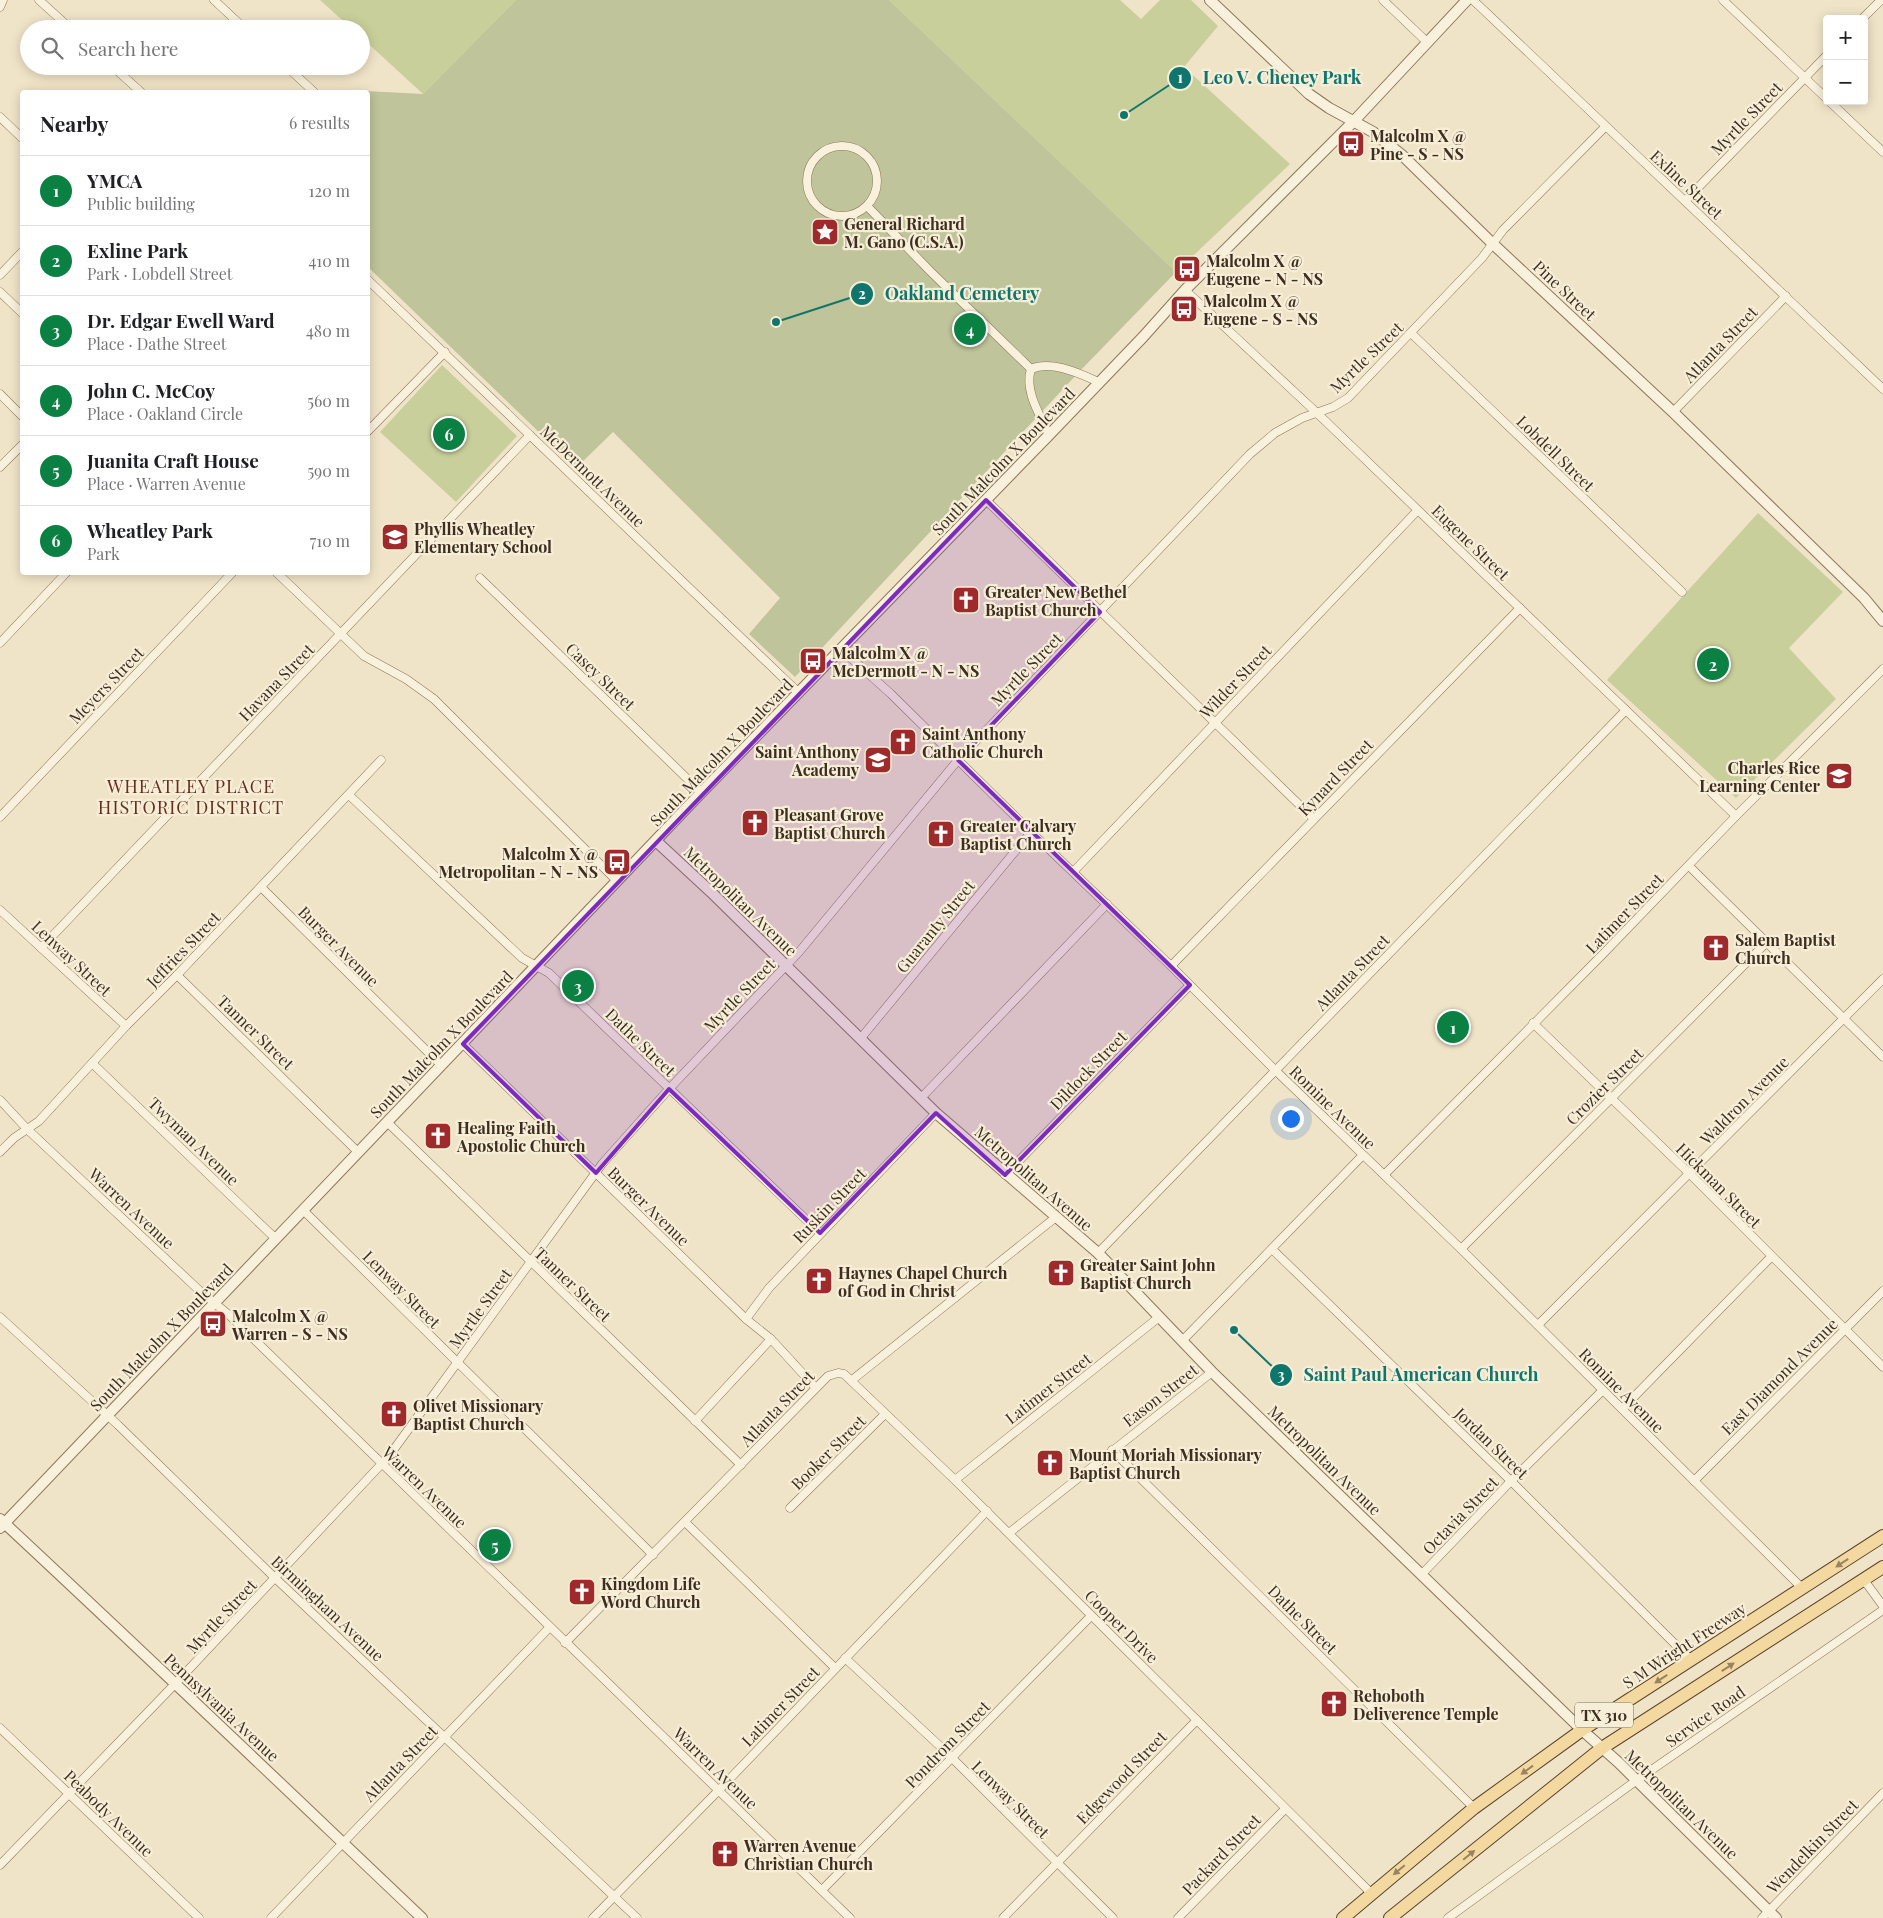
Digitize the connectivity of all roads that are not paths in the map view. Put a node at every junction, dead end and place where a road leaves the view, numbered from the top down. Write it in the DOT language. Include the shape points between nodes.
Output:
graph roads {
  1 [pos="4,0"];
  2 [pos="39,0"];
  3 [pos="215,0"];
  4 [pos="1210,0"];
  5 [pos="1383,0"];
  6 [pos="1467,0"];
  7 [pos="1473,0"];
  8 [pos="1723,0"];
  9 [pos="1881,0"];
  10 [pos="0,7"];
  11 [pos="1866,15"];
  12 [pos="60,20"];
  13 [pos="236,20"];
  14 [pos="1428,43"];
  15 [pos="1823,59"];
  16 [pos="122,75"];
  17 [pos="296,75"];
  18 [pos="1804,78"];
  19 [pos="139,90"];
  20 [pos="312,90"];
  21 [pos="1823,95"];
  22 [pos="1833,105"];
  23 [pos="0,117"];
  24 [pos="1352,122"];
  25 [pos="1605,127"];
  26 [pos="20,136"];
  27 [pos="1883,152"];
  28 [pos="1685,201"];
  29 [pos="867,206"];
  30 [pos="1493,244"];
  31 [pos="20,254"];
  32 [pos="0,275"];
  33 [pos="370,282"];
  34 [pos="1185,290"];
  35 [pos="0,292"];
  36 [pos="1786,296"];
  37 [pos="20,311"];
  38 [pos="1411,334"];
  39 [pos="445,352"];
  40 [pos="1031,369"];
  41 [pos="1099,382"];
  42 [pos="1883,389"];
  43 [pos="0,394"];
  44 [pos="1673,412"];
  45 [pos="1317,413"];
  46 [pos="20,414"];
  47 [pos="370,429"];
  48 [pos="530,435"];
  49 [pos="1049,435"];
  50 [pos="20,447"];
  51 [pos="0,468"];
  52 [pos="986,500"];
  53 [pos="1417,511"];
  54 [pos="64,575"];
  55 [pos="230,575"];
  56 [pos="279,575"];
  57 [pos="480,578"];
  58 [pos="1682,592"];
  59 [pos="1520,608"];
  60 [pos="1100,612"];
  61 [pos="1883,621"];
  62 [pos="341,634"];
  63 [pos="0,643"];
  64 [pos="841,649"];
  65 [pos="1883,669"];
  66 [pos="799,693"];
  67 [pos="1626,710"];
  68 [pos="1214,723"];
  69 [pos="381,760"];
  70 [pos="958,760"];
  71 [pos="702,793"];
  72 [pos="349,795"];
  73 [pos="1736,816"];
  74 [pos="0,817"];
  75 [pos="1314,819"];
  76 [pos="1030,832"];
  77 [pos="656,841"];
  78 [pos="1689,866"];
  79 [pos="1073,872"];
  80 [pos="617,881"];
  81 [pos="260,887"];
  82 [pos="1106,904"];
  83 [pos="0,910"];
  84 [pos="1767,942"];
  85 [pos="41,948"];
  86 [pos="537,966"];
  87 [pos="787,966"];
  88 [pos="1171,966"];
  89 [pos="177,975"];
  90 [pos="1883,979"];
  91 [pos="1190,985"];
  92 [pos="1845,1019"];
  93 [pos="1533,1023"];
  94 [pos="126,1026"];
  95 [pos="861,1038"];
  96 [pos="463,1044"];
  97 [pos="1883,1057"];
  98 [pos="92,1062"];
  99 [pos="441,1065"];
  100 [pos="1275,1070"];
  101 [pos="669,1088"];
  102 [pos="921,1098"];
  103 [pos="1611,1098"];
  104 [pos="0,1100"];
  105 [pos="936,1113"];
  106 [pos="387,1122"];
  107 [pos="27,1129"];
  108 [pos="0,1152"];
  109 [pos="358,1152"];
  110 [pos="1363,1155"];
  111 [pos="596,1173"];
  112 [pos="1689,1174"];
  113 [pos="1006,1175"];
  114 [pos="1384,1175"];
  115 [pos="303,1210"];
  116 [pos="1056,1217"];
  117 [pos="820,1233"];
  118 [pos="276,1239"];
  119 [pos="1272,1249"];
  120 [pos="1461,1249"];
  121 [pos="1098,1253"];
  122 [pos="1771,1257"];
  123 [pos="530,1262"];
  124 [pos="1883,1292"];
  125 [pos="214,1303"];
  126 [pos="0,1317"];
  127 [pos="1158,1318"];
  128 [pos="746,1319"];
  129 [pos="1538,1325"];
  130 [pos="1845,1330"];
  131 [pos="771,1339"];
  132 [pos="1182,1341"];
  133 [pos="458,1364"];
  134 [pos="1883,1367"];
  135 [pos="1212,1372"];
  136 [pos="852,1380"];
  137 [pos="816,1388"];
  138 [pos="1602,1391"];
  139 [pos="1622,1409"];
  140 [pos="885,1414"];
  141 [pos="108,1416"];
  142 [pos="695,1421"];
  143 [pos="1112,1450"];
  144 [pos="382,1464"];
  145 [pos="741,1465"];
  146 [pos="955,1480"];
  147 [pos="1694,1480"];
  148 [pos="1512,1481"];
  149 [pos="790,1508"];
  150 [pos="986,1511"];
  151 [pos="685,1522"];
  152 [pos="2,1523"];
  153 [pos="1009,1533"];
  154 [pos="1883,1536"];
  155 [pos="653,1555"];
  156 [pos="1883,1568"];
  157 [pos="1422,1574"];
  158 [pos="275,1578"];
  159 [pos="1864,1580"];
  160 [pos="1802,1588"];
  161 [pos="1883,1608"];
  162 [pos="1092,1616"];
  163 [pos="549,1628"];
  164 [pos="565,1643"];
  165 [pos="846,1658"];
  166 [pos="1691,1660"];
  167 [pos="835,1668"];
  168 [pos="175,1684"];
  169 [pos="1197,1720"];
  170 [pos="0,1728"];
  171 [pos="1582,1730"];
  172 [pos="445,1738"];
  173 [pos="1602,1748"];
  174 [pos="952,1759"];
  175 [pos="1637,1780"];
  176 [pos="719,1790"];
  177 [pos="69,1793"];
  178 [pos="1883,1793"];
  179 [pos="1474,1808"];
  180 [pos="1285,1809"];
  181 [pos="343,1842"];
  182 [pos="1056,1863"];
  183 [pos="0,1865"];
  184 [pos="822,1890"];
  185 [pos="1371,1893"];
  186 [pos="614,1896"];
  187 [pos="1395,1916"];
  188 [pos="1769,1916"];
  189 [pos="200,1918"];
  190 [pos="271,1918"];
  191 [pos="422,1918"];
  192 [pos="593,1918"];
  193 [pos="637,1918"];
  194 [pos="850,1918"];
  195 [pos="1003,1918"];
  196 [pos="1113,1918"];
  197 [pos="1178,1918"];
  198 [pos="1342,1918"];
  199 [pos="1448,1918"];
  1 -- 10 [label="street"];
  2 -- 12 [label="street"];
  3 -- 13 [label="street"];
  4 -- 24 [label="street, Pine Street" via="1309,94"];
  5 -- 14 [label="street"];
  6 -- 14 [label="street, South Malcolm X Boulevard"];
  7 -- 25 [label="street, Exline Street"];
  8 -- 18 [label="street"];
  9 -- 11 [label="street"];
  14 -- 24 [label="street, South Malcolm X Boulevard"];
  15 -- 18 [label="street, Myrtle Street"];
  16 -- 19 [label="street"];
  17 -- 20 [label="street"];
  18 -- 21 [label="street"];
  18 -- 28 [label="street, Myrtle Street"];
  22 -- 27 [label="street"];
  23 -- 26 [label="street"];
  24 -- 30 [label="street, Pine Street" via="1373,132 1403,156"];
  24 -- 34 [label="street, South Malcolm X Boulevard"];
  25 -- 28 [label="street, Exline Street"];
  25 -- 30 [label="street, Myrtle Street"];
  28 -- 36 [label="street, Exline Street"];
  29 -- 29 [label="street" via="876,186 875,170 868,158 849,147 834,147 816,158 807,185 819,208 829,214 845,216"];
  29 -- 40 [label="street"];
  30 -- 38 [label="street, Myrtle Street"];
  30 -- 44 [label="street, Pine Street"];
  31 -- 32 [label="street"];
  33 -- 39 [label="street, McDermott Avenue"];
  34 -- 41 [label="street, South Malcolm X Boulevard"];
  34 -- 45 [label="street, Eugene Street"];
  35 -- 37 [label="street"];
  36 -- 42 [label="street, Exline Street"];
  36 -- 44 [label="street, Atlanta Street"];
  38 -- 45 [label="street, Myrtle Street" via="1348,398"];
  38 -- 58 [label="street, Lobdell Street"];
  39 -- 47 [label="street"];
  39 -- 48 [label="street, McDermott Avenue"];
  40 -- 41 [label="street" via="1044,366 1058,368"];
  40 -- 49 [label="street" via="1031,394"];
  41 -- 49 [label="street, South Malcolm X Boulevard"];
  43 -- 46 [label="street"];
  44 -- 61 [label="street, Pine Street" via="1864,598"];
  45 -- 53 [label="street, Eugene Street"];
  45 -- 60 [label="street, Myrtle Street" via="1275,433 1250,454"];
  48 -- 62 [label="street, Havana Street"];
  48 -- 66 [label="street, McDermott Avenue"];
  49 -- 52 [label="street, South Malcolm X Boulevard"];
  50 -- 51 [label="street"];
  52 -- 60 [label="street"];
  52 -- 64 [label="street, South Malcolm X Boulevard"];
  53 -- 59 [label="street, Eugene Street"];
  53 -- 68 [label="street, Wilder Street"];
  54 -- 63 [label="street"];
  55 -- 74 [label="street, Meyers Street"];
  56 -- 62 [label="street"];
  57 -- 71 [label="street, Casey Street"];
  59 -- 67 [label="street, Eugene Street"];
  59 -- 75 [label="street, Kynard Street"];
  60 -- 68 [label="street"];
  60 -- 70 [label="street, Myrtle Street"];
  62 -- 80 [label="street" via="364,656 434,699"];
  62 -- 85 [label="street, Havana Street"];
  64 -- 66 [label="street, South Malcolm X Boulevard"];
  64 -- 70 [label="street, Romine Avenue"];
  65 -- 73 [label="street, Latimer Street"];
  66 -- 71 [label="street, South Malcolm X Boulevard"];
  67 -- 73 [label="street, Eugene Street"];
  67 -- 100 [label="street, Atlanta Street"];
  68 -- 75 [label="street"];
  68 -- 79 [label="street, Wilder Street"];
  69 -- 72 [label="street, Jeffries Street"];
  70 -- 76 [label="street, Romine Avenue"];
  70 -- 87 [label="street, Myrtle Street"];
  71 -- 77 [label="street, South Malcolm X Boulevard"];
  72 -- 81 [label="street, Jeffries Street"];
  72 -- 86 [label="street, Dathe Street" via="522,958"];
  73 -- 78 [label="street, Latimer Street"];
  75 -- 88 [label="street, Kynard Street"];
  76 -- 79 [label="street, Romine Avenue"];
  76 -- 95 [label="street, Guaranty Street"];
  77 -- 80 [label="street, South Malcolm X Boulevard"];
  77 -- 87 [label="street, Metropolitan Avenue"];
  78 -- 84 [label="street"];
  78 -- 93 [label="street, Latimer Street"];
  79 -- 82 [label="street, Romine Avenue"];
  80 -- 86 [label="street, South Malcolm X Boulevard"];
  81 -- 89 [label="street, Jeffries Street"];
  81 -- 99 [label="street, Burger Avenue"];
  82 -- 88 [label="street, Romine Avenue"];
  82 -- 102 [label="street"];
  83 -- 85 [label="street, Lenway Street"];
  84 -- 92 [label="street"];
  84 -- 103 [label="street, Crozier Street"];
  85 -- 94 [label="street, Lenway Street"];
  86 -- 96 [label="street, South Malcolm X Boulevard"];
  86 -- 101 [label="street, Dathe Street" via="549,972"];
  87 -- 95 [label="street, Metropolitan Avenue"];
  87 -- 101 [label="street, Myrtle Street"];
  88 -- 91 [label="street, Romine Avenue"];
  89 -- 94 [label="street, Jeffries Street"];
  89 -- 109 [label="street, Tanner Street"];
  90 -- 92 [label="street, Waldron Avenue"];
  91 -- 100 [label="street, Romine Avenue"];
  91 -- 113 [label="street, Dildock Street"];
  92 -- 97 [label="street"];
  92 -- 112 [label="street, Waldron Avenue"];
  93 -- 103 [label="street, Hickman Street"];
  93 -- 114 [label="street, Latimer Street"];
  94 -- 98 [label="street, Jeffries Street"];
  95 -- 102 [label="street, Metropolitan Avenue"];
  96 -- 99 [label="street, South Malcolm X Boulevard"];
  96 -- 111 [label="street, Burger Avenue"];
  98 -- 107 [label="street, Jeffries Street" via="39,1121"];
  98 -- 118 [label="street, Twyman Avenue"];
  99 -- 106 [label="street, South Malcolm X Boulevard"];
  100 -- 110 [label="street, Romine Avenue"];
  100 -- 121 [label="street, Atlanta Street"];
  101 -- 111 [label="street, Myrtle Street"];
  101 -- 117 [label="street, Dathe Street"];
  102 -- 105 [label="street, Metropolitan Avenue"];
  103 -- 112 [label="street, Hickman Street"];
  103 -- 120 [label="street, Crozier Street"];
  104 -- 107 [label="street, Warren Avenue"];
  105 -- 113 [label="street, Metropolitan Avenue"];
  105 -- 117 [label="street, Ruskin Street"];
  106 -- 109 [label="street, South Malcolm X Boulevard"];
  106 -- 123 [label="street, Tanner Street"];
  107 -- 108 [label="street, Jeffries Street"];
  107 -- 125 [label="street, Warren Avenue"];
  109 -- 115 [label="street, South Malcolm X Boulevard"];
  110 -- 114 [label="street, Romine Avenue"];
  110 -- 119 [label="street"];
  111 -- 123 [label="street, Myrtle Street"];
  111 -- 128 [label="street, Burger Avenue"];
  112 -- 122 [label="street, Hickman Street"];
  112 -- 129 [label="street, Waldron Avenue"];
  113 -- 116 [label="street, Metropolitan Avenue"];
  114 -- 120 [label="street, Romine Avenue"];
  115 -- 118 [label="street, South Malcolm X Boulevard"];
  115 -- 133 [label="street, Lenway Street"];
  116 -- 121 [label="street, Metropolitan Avenue"];
  116 -- 136 [label="street"];
  117 -- 128 [label="street, Ruskin Street" via="768,1288"];
  118 -- 125 [label="street, South Malcolm X Boulevard"];
  119 -- 132 [label="street"];
  119 -- 148 [label="street, Jordan Street"];
  120 -- 129 [label="street, Romine Avenue"];
  121 -- 127 [label="street, Metropolitan Avenue"];
  122 -- 130 [label="street, Hickman Street"];
  122 -- 139 [label="street"];
  123 -- 133 [label="street, Myrtle Street"];
  123 -- 142 [label="street, Tanner Street"];
  124 -- 130 [label="street, East Diamond Avenue"];
  125 -- 141 [label="street, South Malcolm X Boulevard"];
  125 -- 144 [label="street, Warren Avenue"];
  126 -- 141 [label="street, Birmingham Avenue"];
  127 -- 132 [label="street, Metropolitan Avenue"];
  127 -- 146 [label="street, Latimer Street"];
  128 -- 131 [label="street, Burger Avenue"];
  129 -- 138 [label="street, Romine Avenue"];
  130 -- 134 [label="street, Hickman Street"];
  130 -- 147 [label="street, East Diamond Avenue"];
  131 -- 137 [label="street, Burger Avenue"];
  131 -- 142 [label="street"];
  132 -- 135 [label="street, Metropolitan Avenue"];
  133 -- 144 [label="street, Myrtle Street"];
  133 -- 155 [label="street, Lenway Street"];
  135 -- 143 [label="street, Eason Street"];
  135 -- 157 [label="street, Metropolitan Avenue"];
  136 -- 137 [label="street, Atlanta Street" via="838,1373 828,1376"];
  136 -- 140 [label="street, Cooper Drive"];
  137 -- 145 [label="street, Atlanta Street"];
  138 -- 139 [label="street, Romine Avenue"];
  138 -- 148 [label="street, Octavia Street"];
  139 -- 147 [label="street, Romine Avenue"];
  140 -- 146 [label="street, Cooper Drive"];
  140 -- 149 [label="street, Booker Street"];
  141 -- 152 [label="street, South Malcolm X Boulevard"];
  141 -- 158 [label="street, Birmingham Avenue"];
  142 -- 145 [label="street, Tanner Street"];
  143 -- 153 [label="street, Eason Street"];
  143 -- 179 [label="street, Dathe Street"];
  144 -- 158 [label="street, Myrtle Street"];
  144 -- 163 [label="street, Warren Avenue"];
  145 -- 151 [label="street, Atlanta Street"];
  146 -- 150 [label="street, Cooper Drive"];
  147 -- 160 [label="street, Romine Avenue"];
  148 -- 157 [label="street, Octavia Street"];
  148 -- 166 [label="street, Jordan Street"];
  150 -- 153 [label="street, Cooper Drive"];
  150 -- 165 [label="street, Latimer Street"];
  151 -- 155 [label="street, Atlanta Street"];
  151 -- 167 [label="street"];
  152 -- 168 [label="street, Pennsylvania Avenue" via="62,1575"];
  153 -- 162 [label="street, Cooper Drive"];
  154 -- 160 [label="main road, S M Wright Freeway / TX 310, one-way"];
  155 -- 164 [label="street, Atlanta Street"];
  156 -- 159 [label="main road, TX 310"];
  157 -- 171 [label="street, Metropolitan Avenue"];
  158 -- 168 [label="street, Myrtle Street"];
  158 -- 172 [label="street, Birmingham Avenue"];
  159 -- 161 [label="street"];
  173 -- 159 [label="main road, TX 310, one-way"];
  160 -- 166 [label="main road, S M Wright Freeway / TX 310"];
  161 -- 175 [label="street, Service Road"];
  162 -- 169 [label="street, Cooper Drive"];
  162 -- 174 [label="street, Pondrom Street"];
  163 -- 164 [label="street, Warren Avenue"];
  163 -- 172 [label="street, Atlanta Street"];
  164 -- 176 [label="street, Warren Avenue"];
  165 -- 167 [label="street, Latimer Street"];
  165 -- 174 [label="street, Lenway Street"];
  166 -- 171 [label="main road, S M Wright Freeway / TX 310, one-way"];
  167 -- 176 [label="street, Latimer Street"];
  168 -- 177 [label="street, Myrtle Street"];
  168 -- 181 [label="street, Pennsylvania Avenue"];
  169 -- 180 [label="street, Cooper Drive"];
  169 -- 182 [label="street, Edgewood Street"];
  170 -- 177 [label="street, Peabody Avenue"];
  171 -- 173 [label="street, Metropolitan Avenue"];
  171 -- 179 [label="main road, S M Wright Freeway / TX 310, one-way"];
  172 -- 181 [label="street, Atlanta Street"];
  172 -- 186 [label="street, Birmingham Avenue"];
  173 -- 175 [label="street, Metropolitan Avenue"];
  187 -- 173 [label="main road, TX 310, one-way"];
  174 -- 182 [label="street, Lenway Street"];
  174 -- 184 [label="street, Pondrom Street"];
  175 -- 188 [label="street, Metropolitan Avenue"];
  175 -- 199 [label="street, Service Road"];
  176 -- 184 [label="street, Warren Avenue"];
  176 -- 186 [label="street, Latimer Street"];
  177 -- 183 [label="street, Myrtle Street"];
  177 -- 189 [label="street, Peabody Avenue"];
  178 -- 188 [label="street, Wendelkin Street"];
  179 -- 185 [label="main road, S M Wright Freeway / TX 310, one-way"];
  180 -- 185 [label="street, Cooper Drive"];
  180 -- 197 [label="street, Packard Street"];
  181 -- 190 [label="street, Atlanta Street"];
  181 -- 191 [label="street, Pennsylvania Avenue"];
  182 -- 195 [label="street, Edgewood Street"];
  182 -- 196 [label="street, Lenway Street"];
  184 -- 194 [label="street, Warren Avenue"];
  185 -- 198 [label="main road, S M Wright Freeway / TX 310"];
  186 -- 192 [label="street, Latimer Street"];
  186 -- 193 [label="street, Birmingham Avenue"];
}
